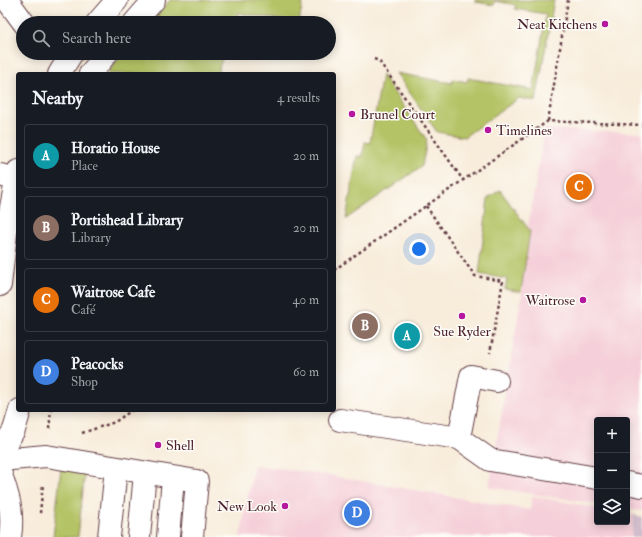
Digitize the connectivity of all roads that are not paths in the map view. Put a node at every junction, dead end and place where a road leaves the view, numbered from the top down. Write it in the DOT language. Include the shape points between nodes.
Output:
graph roads {
  1 [pos="7,0"];
  2 [pos="117,0"];
  3 [pos="154,0"];
  4 [pos="19,16"];
  5 [pos="103,16"];
  6 [pos="140,16"];
  7 [pos="64,60"];
  8 [pos="102,60"];
  9 [pos="89,72"];
  10 [pos="92,72"];
  11 [pos="11,175"];
  12 [pos="0,285"];
  13 [pos="491,380"];
  14 [pos="19,412"];
  15 [pos="340,420"];
  16 [pos="459,438"];
  17 [pos="0,453"];
  18 [pos="0,460"];
  19 [pos="116,468"];
  20 [pos="0,472"];
  21 [pos="145,473"];
  22 [pos="594,477"];
  23 [pos="173,478"];
  24 [pos="630,484"];
  25 [pos="642,486"];
  26 [pos="10,537"];
  27 [pos="109,537"];
  28 [pos="139,537"];
  29 [pos="168,537"];
  30 [pos="192,537"];
  1 -- 4 [label="main road"];
  2 -- 5 [label="main road"];
  3 -- 6 [label="main road"];
  7 -- 9 [label="main road"];
  8 -- 10 [label="main road"];
  11 -- 12 [label="main road"];
  13 -- 16 [label="main road" via="471,376"];
  14 -- 17 [label="main road" via="14,430"];
  15 -- 16 [label="main road"];
  16 -- 22 [label="main road" via="490,460"];
  18 -- 19 [label="main road" via="46,456"];
  19 -- 21 [label="main road"];
  19 -- 27 [label="main road"];
  20 -- 26 [label="main road" via="13,520"];
  21 -- 23 [label="main road"];
  21 -- 28 [label="main road"];
  23 -- 29 [label="main road"];
  23 -- 30 [label="main road" via="197,481"];
  24 -- 25 [label="main road"];
}
